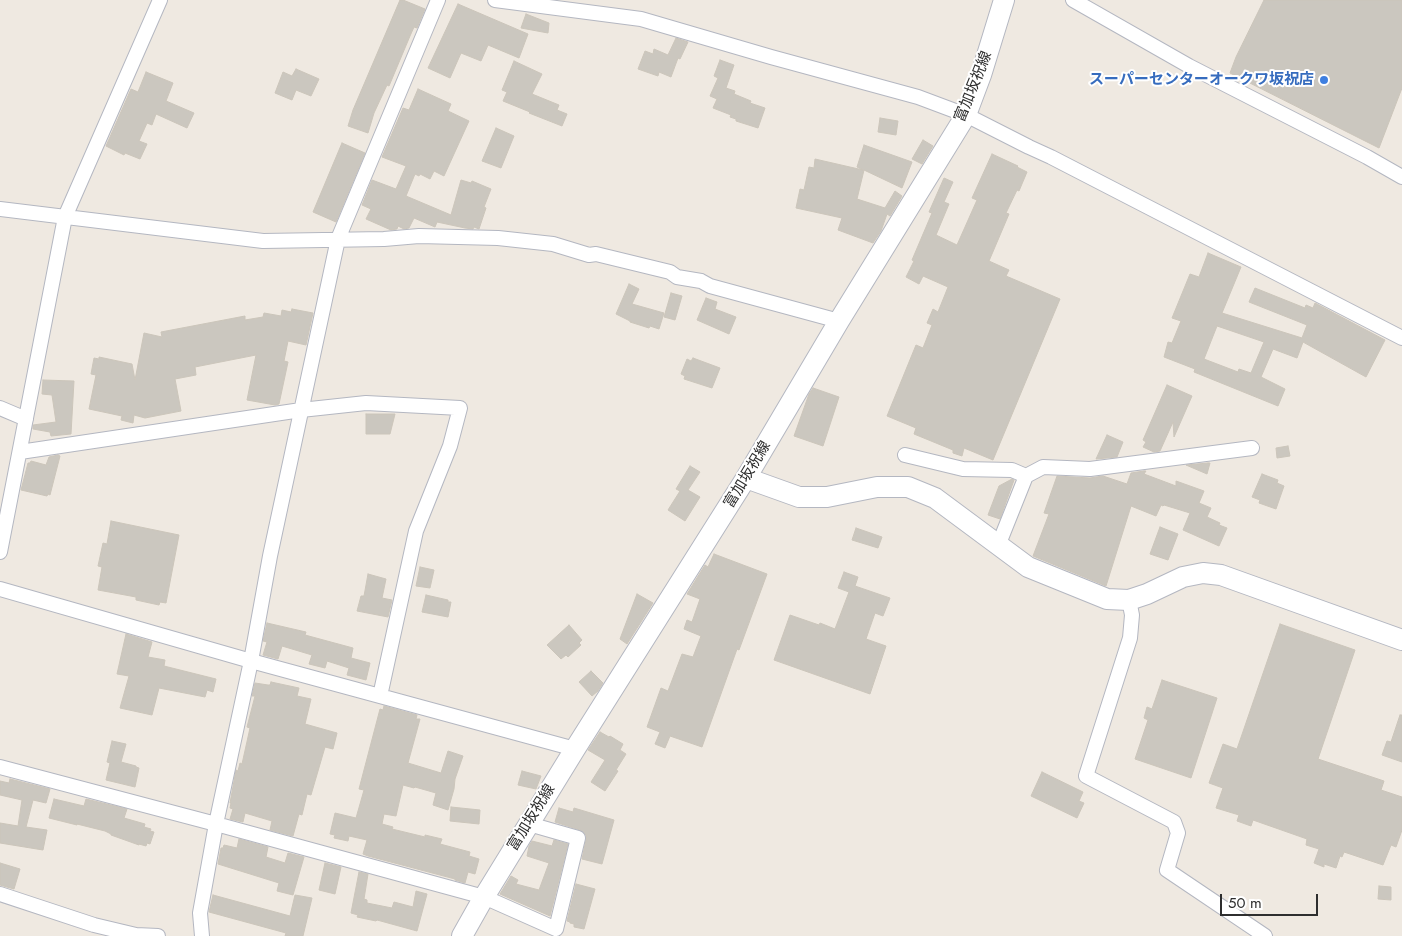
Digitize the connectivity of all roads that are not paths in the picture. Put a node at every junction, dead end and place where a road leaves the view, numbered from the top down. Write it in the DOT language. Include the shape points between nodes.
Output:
graph roads {
  1 [pos="160,0"];
  2 [pos="438,0"];
  3 [pos="494,0"];
  4 [pos="1004,0"];
  5 [pos="1073,0"];
  6 [pos="966,115"];
  7 [pos="1402,176"];
  8 [pos="0,209"];
  9 [pos="65,218"];
  10 [pos="338,239"];
  11 [pos="839,321"];
  12 [pos="1402,338"];
  13 [pos="0,408"];
  14 [pos="301,410"];
  15 [pos="26,419"];
  16 [pos="1252,448"];
  17 [pos="20,452"];
  18 [pos="905,455"];
  19 [pos="1026,476"];
  20 [pos="746,478"];
  21 [pos="998,546"];
  22 [pos="0,552"];
  23 [pos="0,589"];
  24 [pos="1129,600"];
  25 [pos="1402,640"];
  26 [pos="251,661"];
  27 [pos="380,696"];
  28 [pos="575,749"];
  29 [pos="0,767"];
  30 [pos="216,824"];
  31 [pos="529,824"];
  32 [pos="0,894"];
  33 [pos="484,897"];
  34 [pos="135,935"];
  35 [pos="158,936"];
  36 [pos="202,936"];
  37 [pos="462,936"];
  38 [pos="1265,936"];
  1 -- 9 [label="street"];
  2 -- 10 [label="street"];
  3 -- 6 [label="street" via="641,19 918,97"];
  4 -- 6 [label="main road, 富加坂祝線" via="982,76"];
  5 -- 7 [label="street" via="1189,66"];
  6 -- 11 [label="main road, 富加坂祝線"];
  6 -- 12 [label="street"];
  8 -- 9 [label="street"];
  9 -- 10 [label="street" via="263,241"];
  9 -- 15 [label="street"];
  10 -- 11 [label="street" via="419,236 498,238 553,244 670,272 677,277"];
  10 -- 14 [label="street"];
  11 -- 20 [label="main road, 富加坂祝線"];
  13 -- 15 [label="street"];
  14 -- 17 [label="street"];
  14 -- 26 [label="street"];
  14 -- 27 [label="street" via="366,403 460,408 450,446 416,531"];
  15 -- 17 [label="street"];
  16 -- 19 [label="street" via="1090,469 1043,467"];
  17 -- 22 [label="street"];
  18 -- 19 [label="street" via="964,469 1012,470"];
  19 -- 21 [label="street"];
  20 -- 21 [label="main road" via="799,497 827,497 878,487 908,487 935,498"];
  20 -- 28 [label="main road, 富加坂祝線"];
  21 -- 24 [label="main road" via="1028,567 1107,599"];
  23 -- 26 [label="street"];
  24 -- 25 [label="main road" via="1183,576 1220,575"];
  24 -- 38 [label="street" via="1132,615 1130,638 1086,776 1174,822 1178,833 1167,870"];
  26 -- 27 [label="street"];
  26 -- 30 [label="street"];
  27 -- 28 [label="street"];
  28 -- 31 [label="main road, 富加坂祝線"];
  29 -- 30 [label="street"];
  30 -- 33 [label="street"];
  30 -- 36 [label="street" via="200,913"];
  31 -- 33 [label="main road, 富加坂祝線"];
  31 -- 33 [label="street" via="578,838 556,929"];
  32 -- 34 [label="street"];
  33 -- 37 [label="main road, 富加坂祝線"];
  34 -- 35 [label="street"];
}
